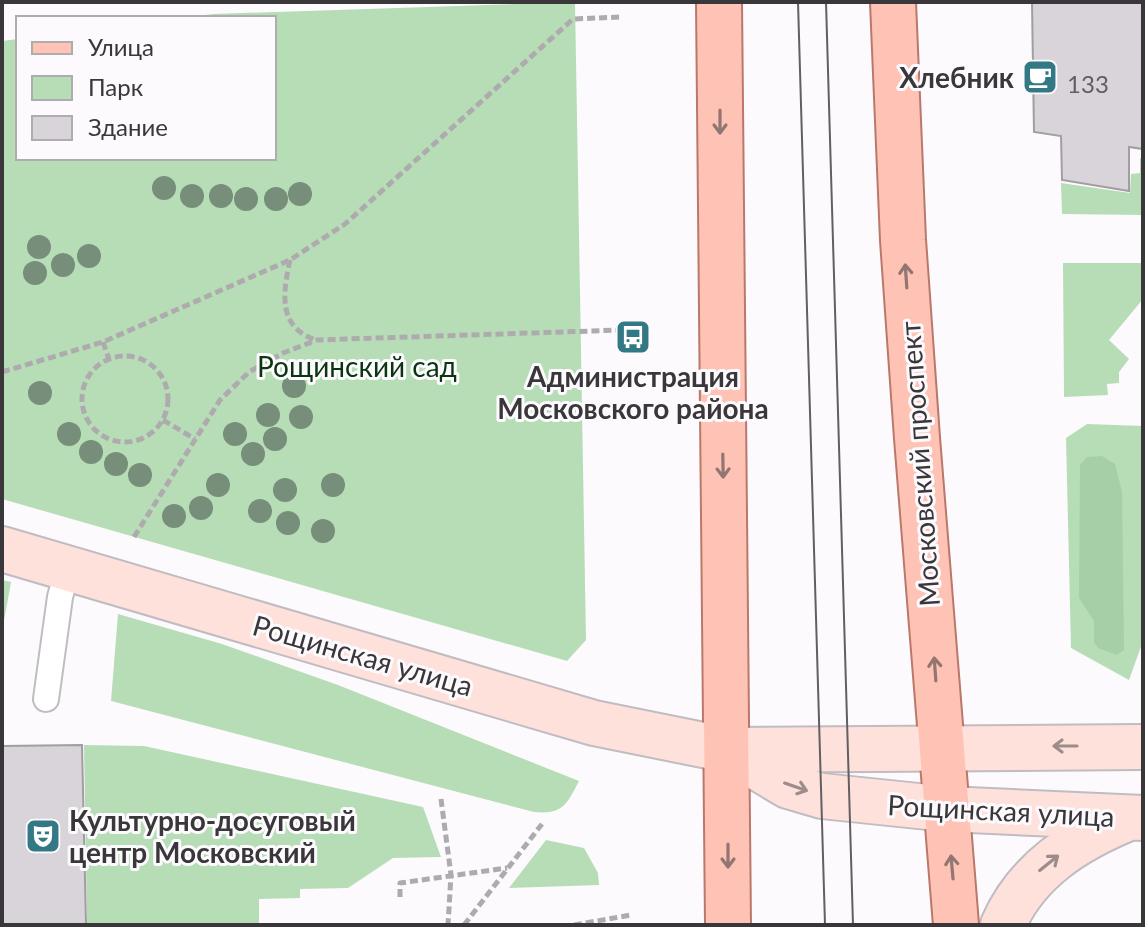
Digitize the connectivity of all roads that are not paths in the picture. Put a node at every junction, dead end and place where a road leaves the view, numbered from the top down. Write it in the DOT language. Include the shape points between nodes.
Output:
graph roads {
  1 [pos="719,2"];
  2 [pos="893,2"];
  3 [pos="2,549"];
  4 [pos="68,568"];
  5 [pos="46,699"];
  6 [pos="941,747"];
  7 [pos="1143,747"];
  8 [pos="728,750"];
  9 [pos="947,809"];
  10 [pos="1137,818"];
  11 [pos="728,925"];
  12 [pos="956,925"];
  13 [pos="1003,925"];
  1 -- 8 [label="main road, one-way"];
  6 -- 2 [label="main road, Московский проспект, one-way" via="903,240"];
  3 -- 4 [label="street, Рощинская улица"];
  4 -- 5 [label="lane"];
  4 -- 8 [label="street, Рощинская улица" via="594,723"];
  7 -- 6 [label="street, Рощинская улица, one-way"];
  6 -- 8 [label="street, Рощинская улица"];
  6 -- 9 [label="main road, Московский проспект"];
  8 -- 9 [label="street, Рощинская улица, one-way" via="788,786 822,796"];
  8 -- 11 [label="main road, one-way"];
  9 -- 10 [label="street, Рощинская улица"];
  12 -- 9 [label="main road, Московский проспект, one-way"];
  13 -- 10 [label="street, one-way" via="1036,874 1068,848"];
}
